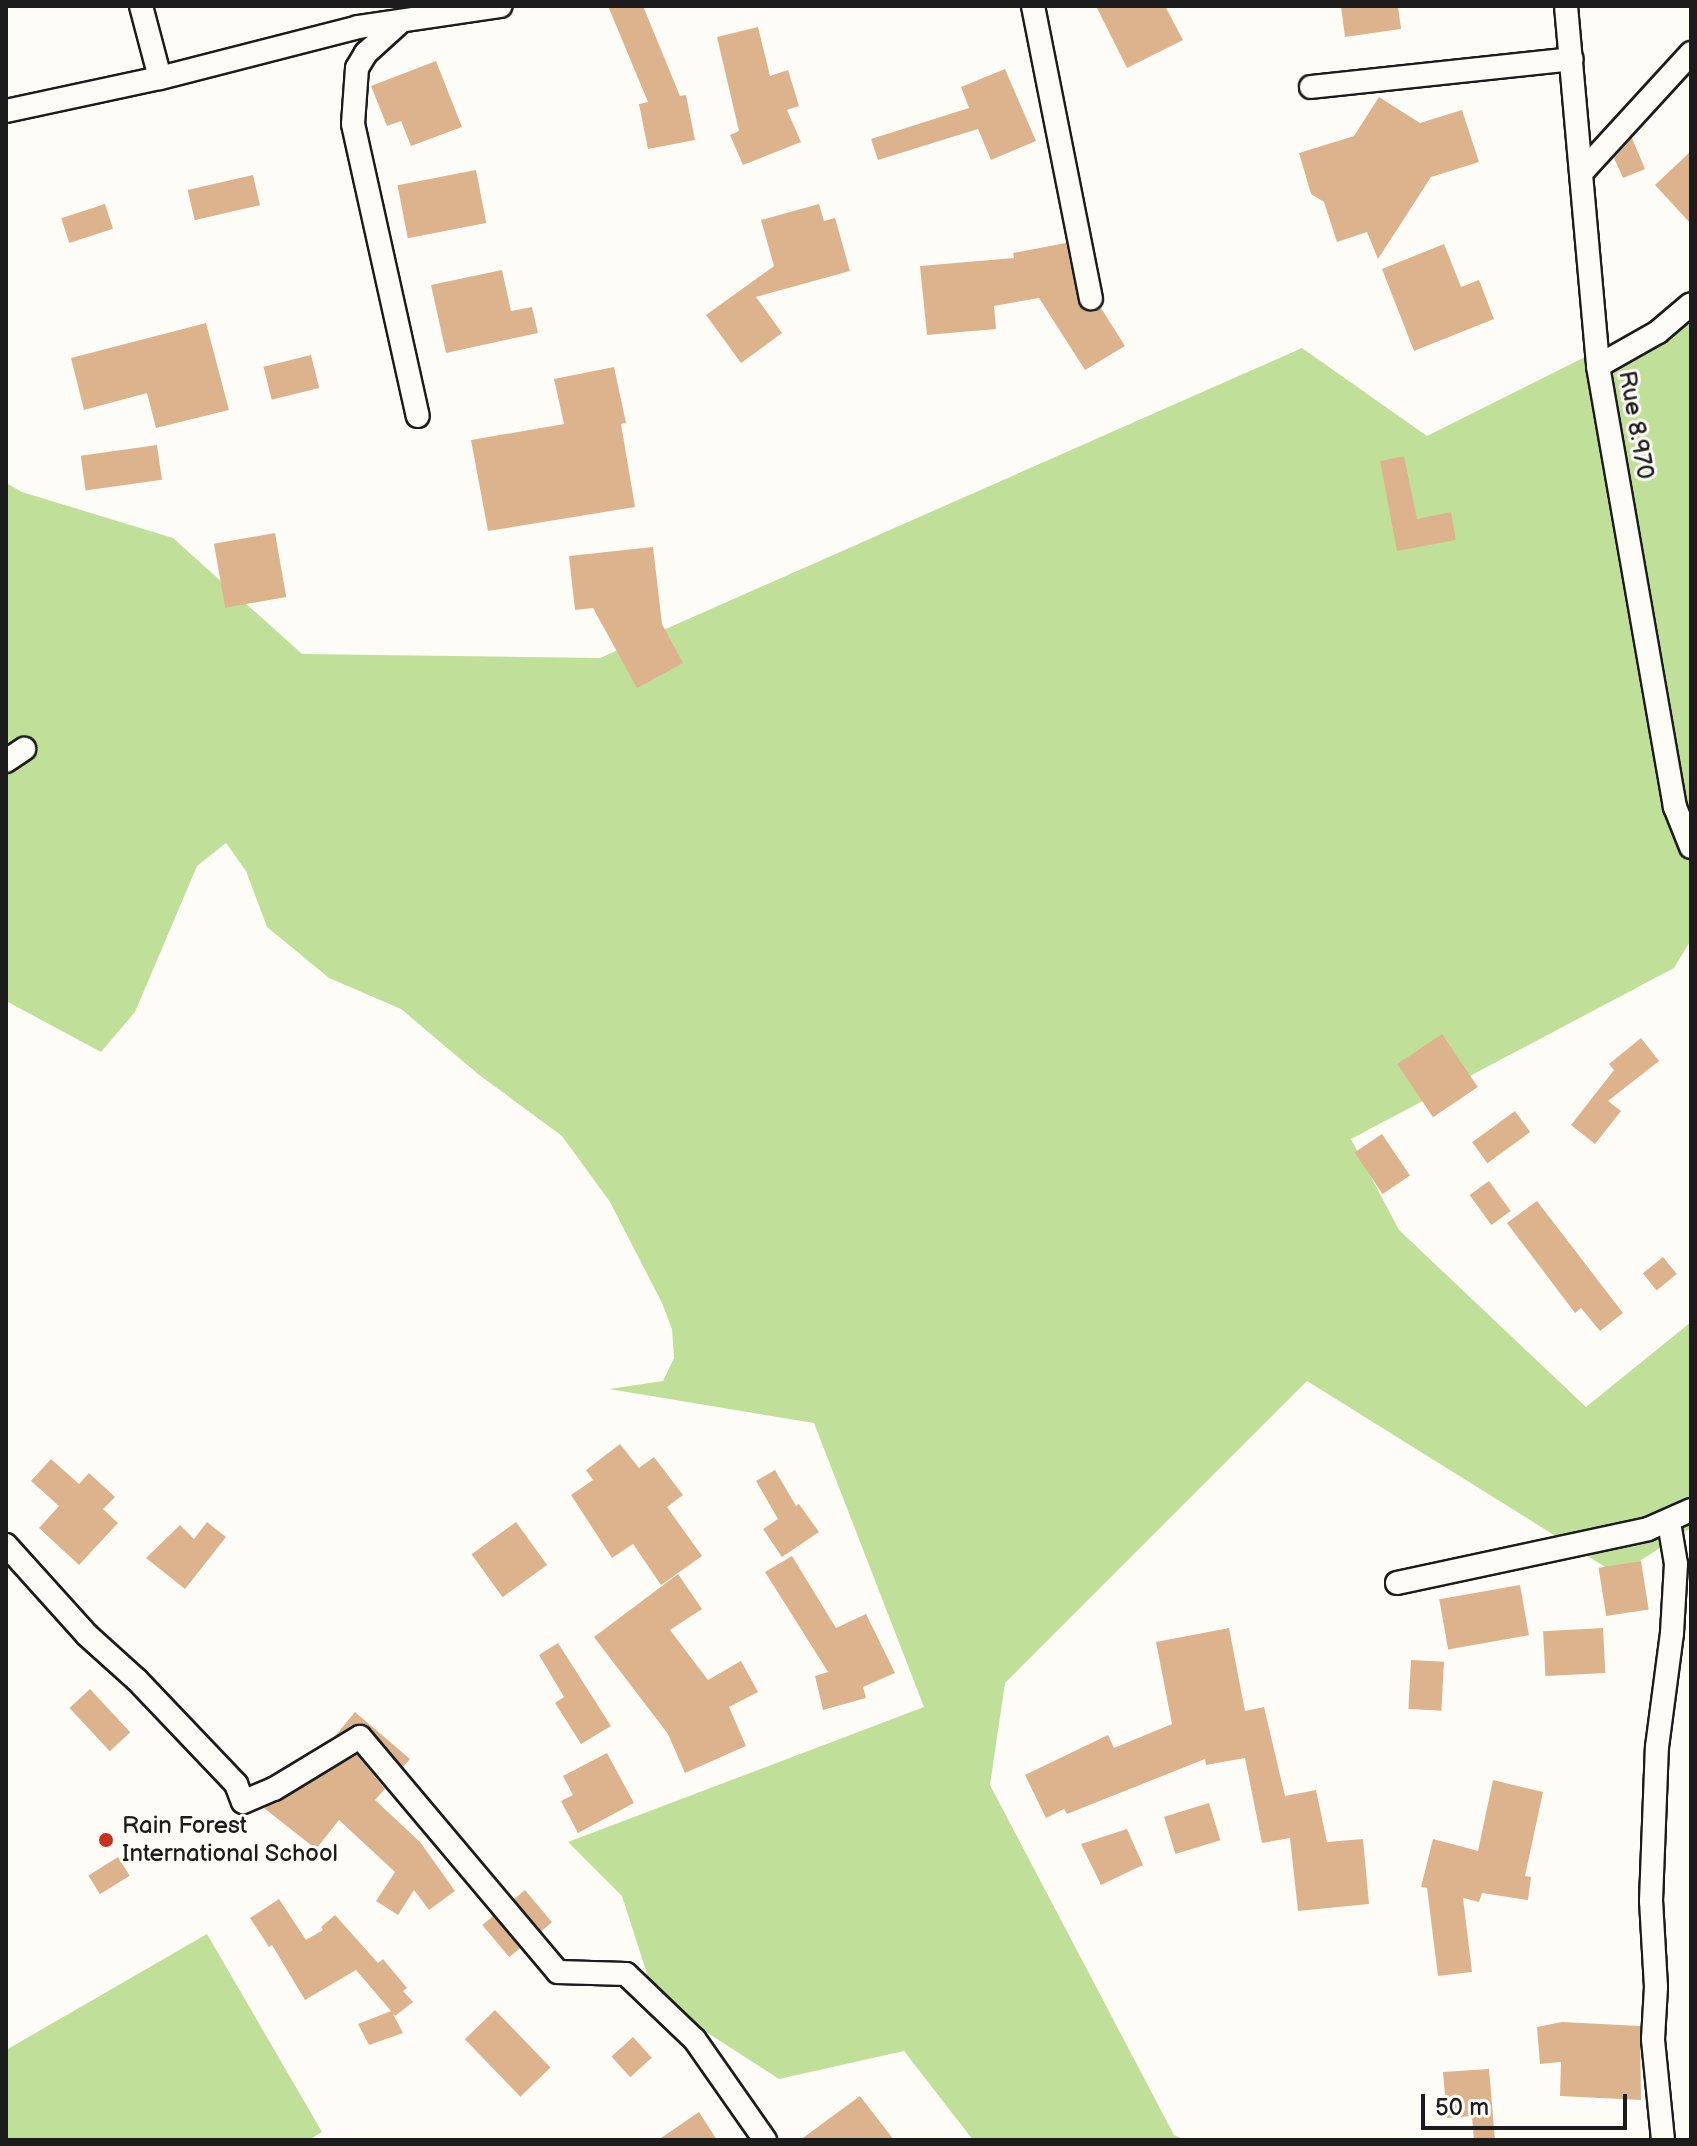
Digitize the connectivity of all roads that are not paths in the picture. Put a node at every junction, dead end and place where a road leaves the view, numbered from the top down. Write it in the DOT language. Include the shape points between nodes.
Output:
graph roads {
  1 [pos="141,6"];
  2 [pos="500,6"];
  3 [pos="1033,6"];
  4 [pos="1566,6"];
  5 [pos="400,22"];
  6 [pos="1691,53"];
  7 [pos="1572,59"];
  8 [pos="160,78"];
  9 [pos="1311,87"];
  10 [pos="6,111"];
  11 [pos="1583,171"];
  12 [pos="1091,298"];
  13 [pos="1691,304"];
  14 [pos="1598,366"];
  15 [pos="418,416"];
  16 [pos="1691,847"];
  17 [pos="1691,1510"];
  18 [pos="1669,1522"];
  19 [pos="6,1545"];
  20 [pos="1397,1583"];
  21 [pos="765,2140"];
  22 [pos="1663,2140"];
  1 -- 8 [label="street"];
  2 -- 5 [label="street"];
  3 -- 12 [label="street"];
  4 -- 7 [label="street, Rue 8.970"];
  5 -- 8 [label="street" via="358,27"];
  5 -- 15 [label="street" via="357,68 353,124"];
  6 -- 11 [label="street"];
  7 -- 9 [label="street"];
  7 -- 11 [label="street, Rue 8.970"];
  8 -- 10 [label="street"];
  11 -- 14 [label="street, Rue 8.970"];
  13 -- 14 [label="street" via="1658,332"];
  14 -- 16 [label="street, Rue 8.970" via="1675,807"];
  17 -- 18 [label="street"];
  18 -- 20 [label="street"];
  18 -- 22 [label="street" via="1676,1564 1657,1747 1651,1901 1653,2039"];
  19 -- 21 [label="street" via="87,1635 236,1784 243,1802 360,1737 558,1972 626,1974 695,2040"];
}
